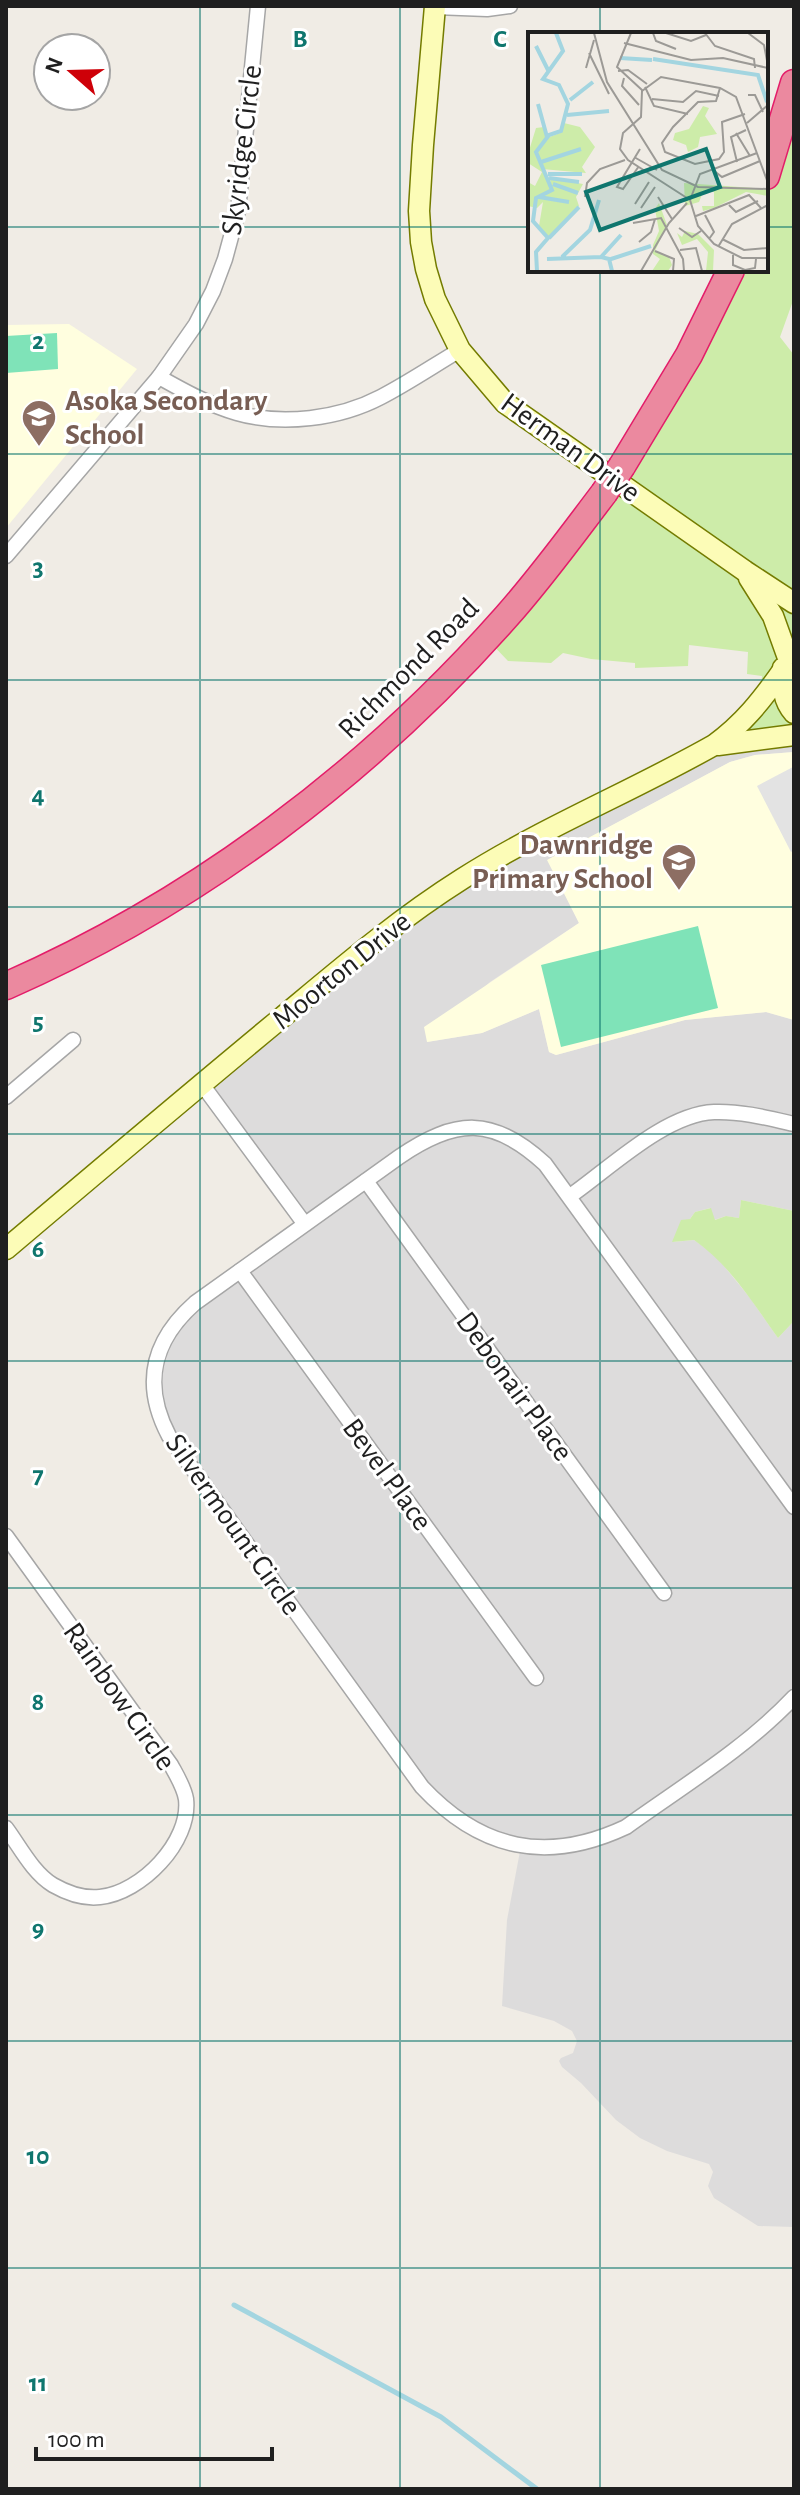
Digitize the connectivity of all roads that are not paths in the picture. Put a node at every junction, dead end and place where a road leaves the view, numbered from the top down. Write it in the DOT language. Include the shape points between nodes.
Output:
graph roads {
  1 [pos="258,6"];
  2 [pos="510,6"];
  3 [pos="435,7"];
  4 [pos="794,83"];
  5 [pos="794,126"];
  6 [pos="768,169"];
  7 [pos="768,192"];
  8 [pos="730,272"];
  9 [pos="460,350"];
  10 [pos="159,377"];
  11 [pos="6,556"];
  12 [pos="745,571"];
  13 [pos="794,603"];
  14 [pos="788,658"];
  15 [pos="794,713"];
  16 [pos="794,735"];
  17 [pos="714,745"];
  18 [pos="6,986"];
  19 [pos="73,1040"];
  20 [pos="201,1083"];
  21 [pos="6,1097"];
  22 [pos="794,1124"];
  23 [pos="366,1181"];
  24 [pos="570,1196"];
  25 [pos="304,1223"];
  26 [pos="6,1249"];
  27 [pos="240,1271"];
  28 [pos="794,1507"];
  29 [pos="6,1536"];
  30 [pos="664,1593"];
  31 [pos="536,1678"];
  32 [pos="794,1697"];
  33 [pos="6,1828"];
  1 -- 10 [label="street, Skyridge Circle" via="243,180 233,231 207,302"];
  2 -- 3 [label="street"];
  3 -- 9 [label="street, Herman Drive" via="421,242 435,299"];
  4 -- 6 [label="highway"];
  5 -- 7 [label="highway"];
  8 -- 18 [label="highway, Richmond Road, bridge" via="689,355 604,493 496,628 408,719 262,840 178,895"];
  9 -- 10 [label="street" via="379,398 315,417 238,413"];
  9 -- 12 [label="street, Herman Drive" via="505,403"];
  10 -- 11 [label="street, Skyridge Circle"];
  12 -- 13 [label="street, Herman Drive"];
  12 -- 14 [label="street, Herman Drive" via="773,616"];
  14 -- 15 [label="street, Herman Drive" via="783,690"];
  14 -- 17 [label="street, Moorton Drive" via="759,704"];
  16 -- 17 [label="street, Moorton Drive"];
  17 -- 20 [label="street, Moorton Drive" via="464,878 360,953"];
  19 -- 21 [label="street"];
  20 -- 25 [label="street"];
  20 -- 26 [label="street, Moorton Drive"];
  22 -- 24 [label="street" via="736,1113 692,1117 656,1134"];
  23 -- 24 [label="street, Silvermount Circle" via="426,1138 476,1128 524,1145"];
  23 -- 25 [label="street, Silvermount Circle"];
  23 -- 30 [label="street, Debonair Place"];
  24 -- 28 [label="street, Silvermount Circle"];
  25 -- 27 [label="street, Silvermount Circle"];
  27 -- 31 [label="street, Bevel Place"];
  27 -- 32 [label="street, Silvermount Circle" via="195,1303 168,1331 155,1362 158,1412 169,1436 422,1787 453,1816 492,1837 530,1847 585,1844 626,1827 771,1721"];
  29 -- 33 [label="street, Rainbow Circle" via="171,1765 186,1801 181,1834 163,1859 131,1886 102,1897 76,1895 41,1876"];
}
